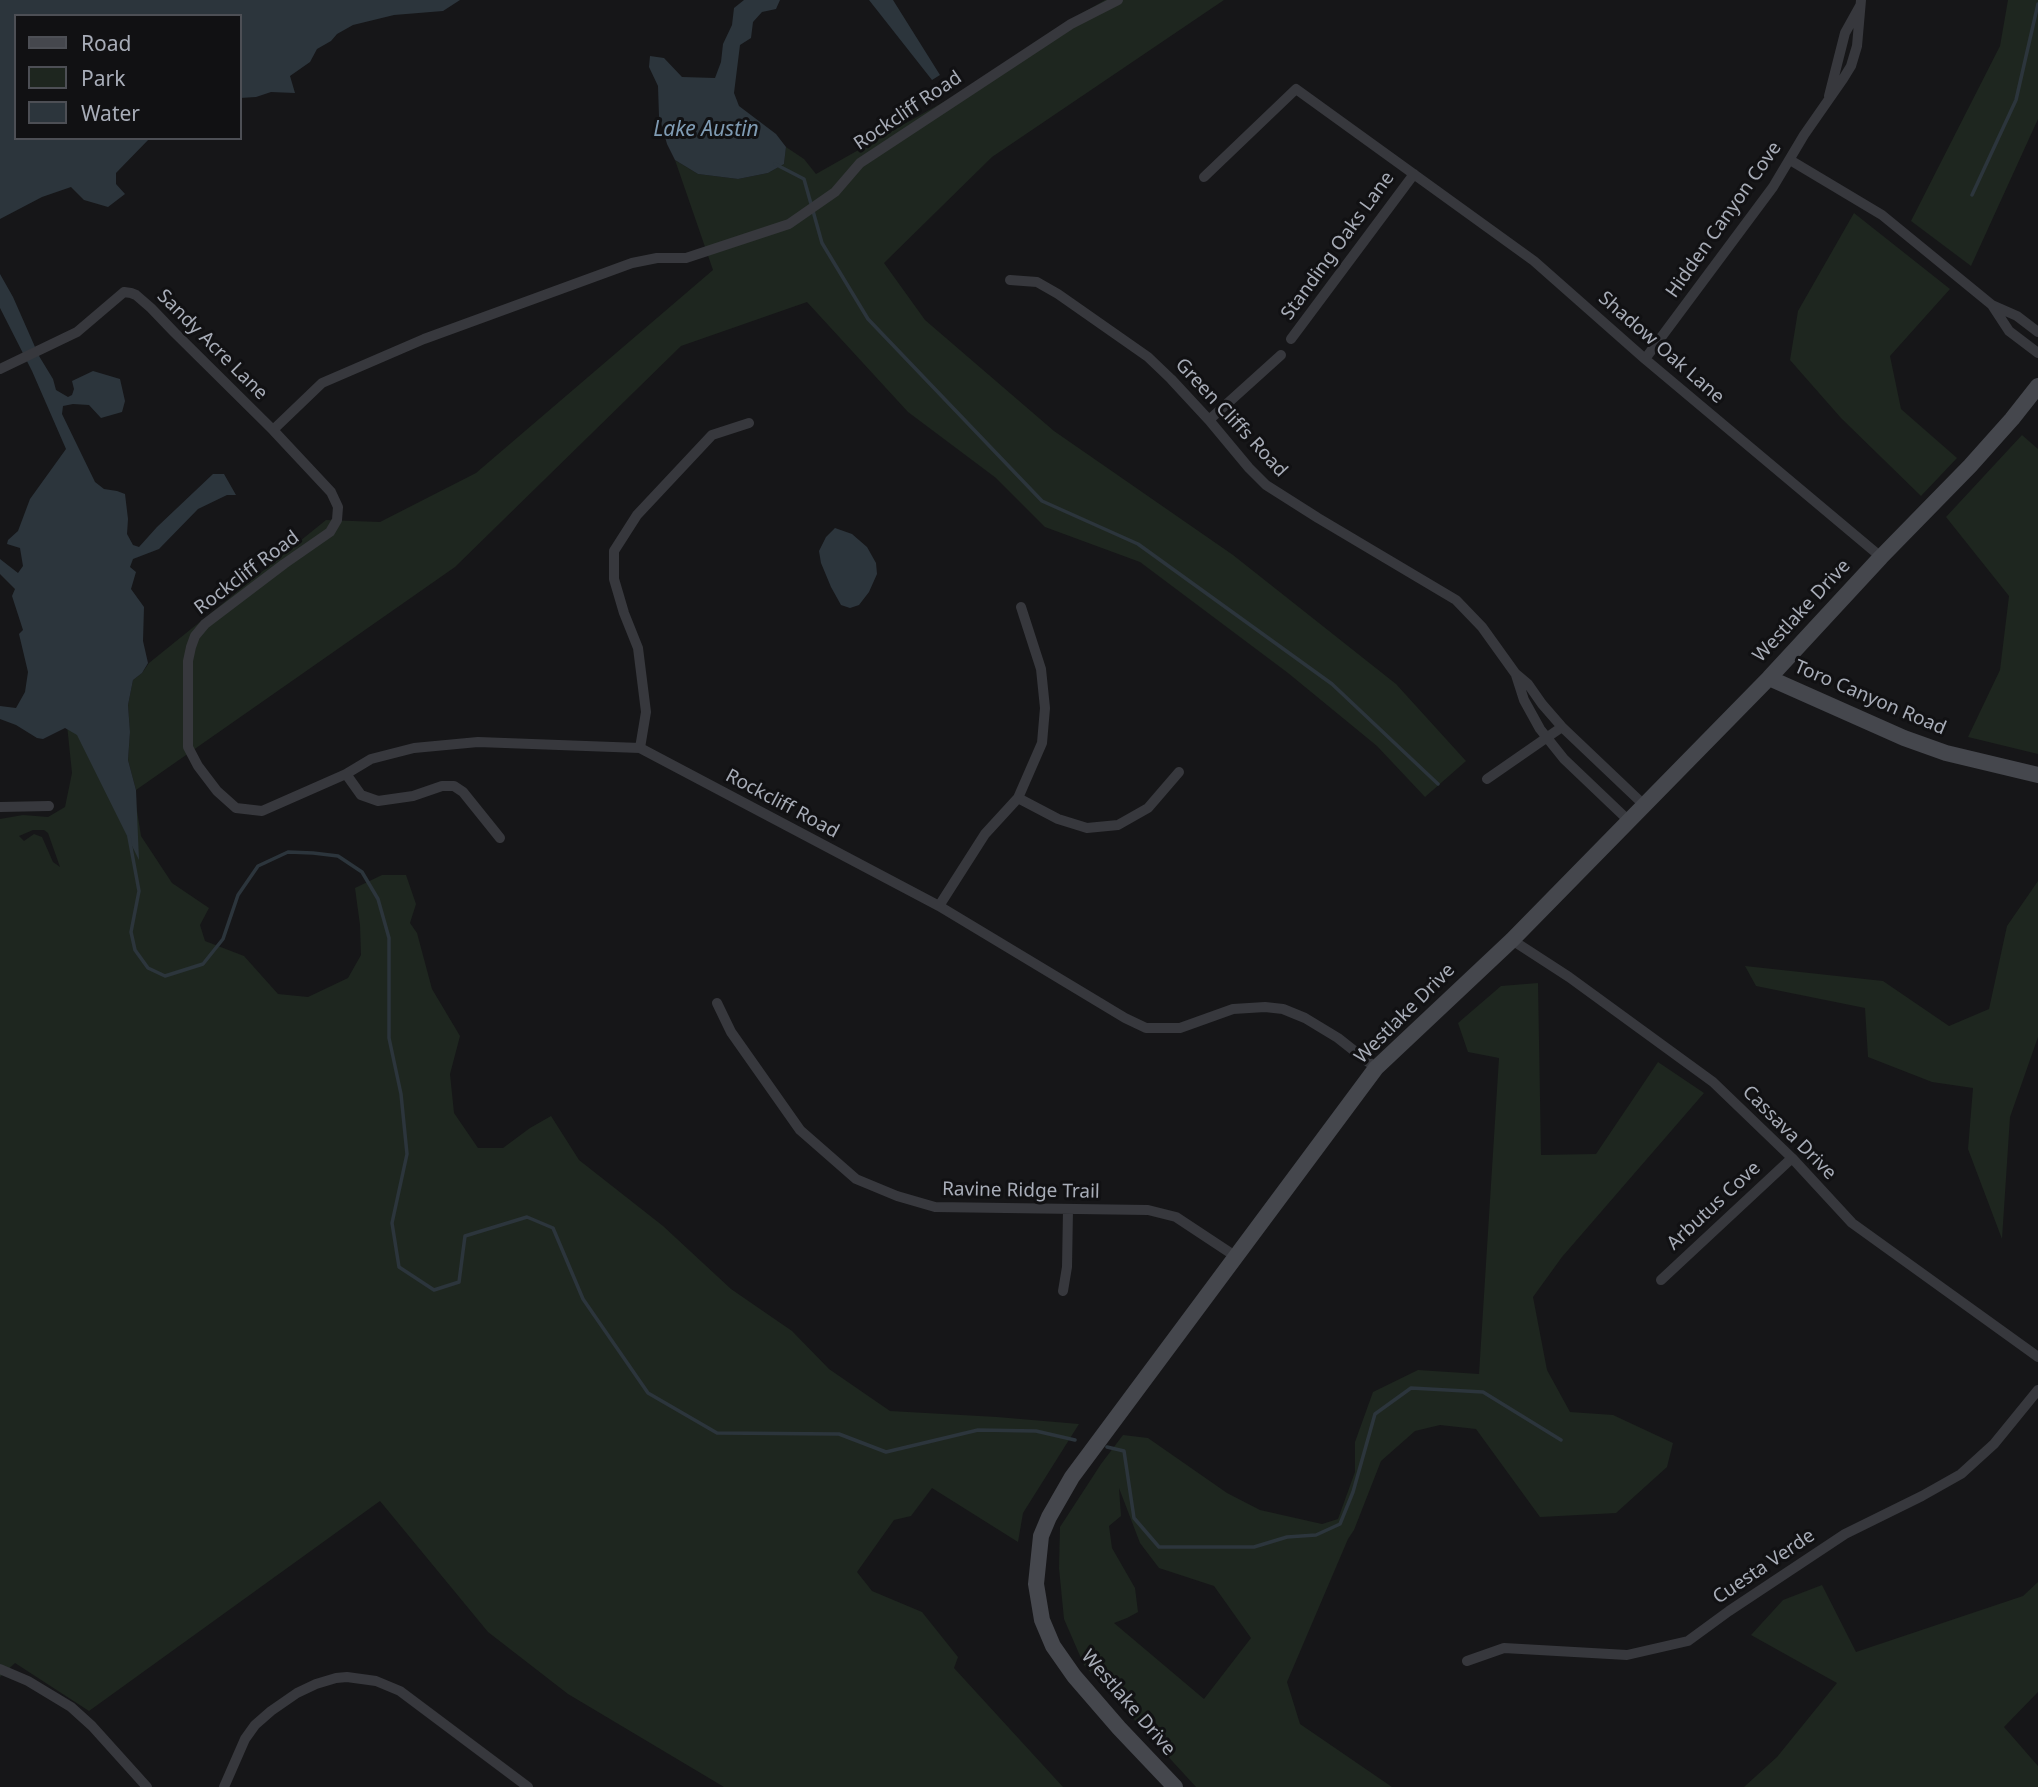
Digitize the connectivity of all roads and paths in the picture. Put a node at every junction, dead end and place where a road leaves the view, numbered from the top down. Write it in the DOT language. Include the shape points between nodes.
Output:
graph roads {
  1 [pos="1118,0"];
  2 [pos="1861,3"];
  3 [pos="1790,160"];
  4 [pos="1414,174"];
  5 [pos="1204,177"];
  6 [pos="1010,280"];
  7 [pos="1992,305"];
  8 [pos="2038,332"];
  9 [pos="1292,340"];
  10 [pos="2038,353"];
  11 [pos="1281,355"];
  12 [pos="1645,359"];
  13 [pos="0,369"];
  14 [pos="2038,386"];
  15 [pos="1209,421"];
  16 [pos="749,422"];
  17 [pos="273,430"];
  18 [pos="1881,557"];
  19 [pos="1021,607"];
  20 [pos="1515,673"];
  21 [pos="1769,678"];
  22 [pos="1562,727"];
  23 [pos="1547,737"];
  24 [pos="640,748"];
  25 [pos="1179,772"];
  26 [pos="346,774"];
  27 [pos="2038,775"];
  28 [pos="1487,779"];
  29 [pos="1018,798"];
  30 [pos="1643,804"];
  31 [pos="49,806"];
  32 [pos="0,807"];
  33 [pos="1628,820"];
  34 [pos="500,838"];
  35 [pos="939,906"];
  36 [pos="1512,940"];
  37 [pos="717,1003"];
  38 [pos="1376,1069"];
  39 [pos="1792,1158"];
  40 [pos="1068,1210"];
  41 [pos="1236,1256"];
  42 [pos="1661,1280"];
  43 [pos="1063,1291"];
  44 [pos="2038,1357"];
  45 [pos="2038,1390"];
  46 [pos="1466,1661"];
  47 [pos="0,1669"];
  48 [pos="147,1787"];
  49 [pos="224,1787"];
  50 [pos="528,1787"];
  51 [pos="1175,1787"];
  1 -- 17 [label="street, Rockcliff Road" via="1071,24 860,163 835,192 789,224 686,258 632,262 424,339 322,383"];
  2 -- 3 [label="street, Hidden Canyon Cove" via="1845,33 1829,98"];
  3 -- 7 [label="street" via="1882,215"];
  3 -- 12 [label="street, Hidden Canyon Cove"];
  4 -- 5 [label="street, Shadow Oak Lane" via="1296,89"];
  4 -- 9 [label="street, Standing Oaks Lane"];
  4 -- 12 [label="street, Shadow Oak Lane" via="1534,261"];
  6 -- 15 [label="street, Green Cliffs Road" via="1037,282 1148,357"];
  7 -- 8 [label="street"];
  7 -- 10 [label="street" via="2009,331"];
  11 -- 15 [label="street"];
  12 -- 18 [label="street, Shadow Oak Lane"];
  13 -- 17 [label="street, Sandy Acre Lane" via="77,332 124,292 136,295 151,308"];
  14 -- 18 [label="street, Westlake Drive" via="1970,466"];
  15 -- 20 [label="street, Green Cliffs Road" via="1266,485 1456,600"];
  16 -- 24 [label="street" via="712,435 637,515 614,551 614,579 638,648 646,712"];
  17 -- 26 [label="street, Rockcliff Road" via="331,492 338,507 337,520 330,532 195,636 188,661 188,747 217,791 236,808 262,811"];
  18 -- 21 [label="street, Westlake Drive"];
  19 -- 29 [label="street" via="1041,669 1045,708 1042,743"];
  20 -- 22 [label="street, Green Cliffs Road"];
  20 -- 23 [label="street, Green Cliffs Road" via="1524,700"];
  21 -- 27 [label="street, Toro Canyon Road" via="1904,738"];
  21 -- 30 [label="street, Westlake Drive"];
  22 -- 23 [label="street"];
  22 -- 30 [label="street, Green Cliffs Road"];
  23 -- 28 [label="street"];
  23 -- 33 [label="street, Green Cliffs Road"];
  24 -- 26 [label="street, Rockcliff Road" via="478,743 414,748 371,759"];
  24 -- 35 [label="street, Rockcliff Road"];
  25 -- 29 [label="street" via="1148,808 1118,825 1087,828"];
  26 -- 34 [label="street" via="361,795 378,801 454,786"];
  29 -- 35 [label="street" via="985,834"];
  30 -- 33 [label="street, Westlake Drive"];
  31 -- 32 [label="street"];
  33 -- 36 [label="street, Westlake Drive"];
  35 -- 38 [label="street, Rockcliff Road" via="1146,1028 1180,1028 1233,1009 1283,1009 1338,1038"];
  36 -- 38 [label="street, Westlake Drive"];
  36 -- 39 [label="street, Cassava Drive" via="1713,1082"];
  37 -- 40 [label="street, Ravine Ridge Trail" via="731,1032 800,1130 856,1179 935,1207"];
  38 -- 41 [label="street, Westlake Drive"];
  39 -- 42 [label="street, Arbutus Cove"];
  39 -- 44 [label="street, Cassava Drive" via="1852,1223"];
  40 -- 41 [label="street, Ravine Ridge Trail" via="1148,1210 1176,1217"];
  40 -- 43 [label="street"];
  41 -- 51 [label="street, Westlake Drive" via="1072,1477 1041,1536 1036,1570 1042,1620 1053,1646 1110,1718"];
  45 -- 46 [label="street, Cuesta Verde" via="1994,1444 1961,1474 1845,1534 1688,1641 1628,1655 1504,1648"];
  47 -- 48 [label="street" via="71,1707"];
  49 -- 50 [label="street" via="255,1725 297,1693 347,1677 376,1681 400,1691"];
}
